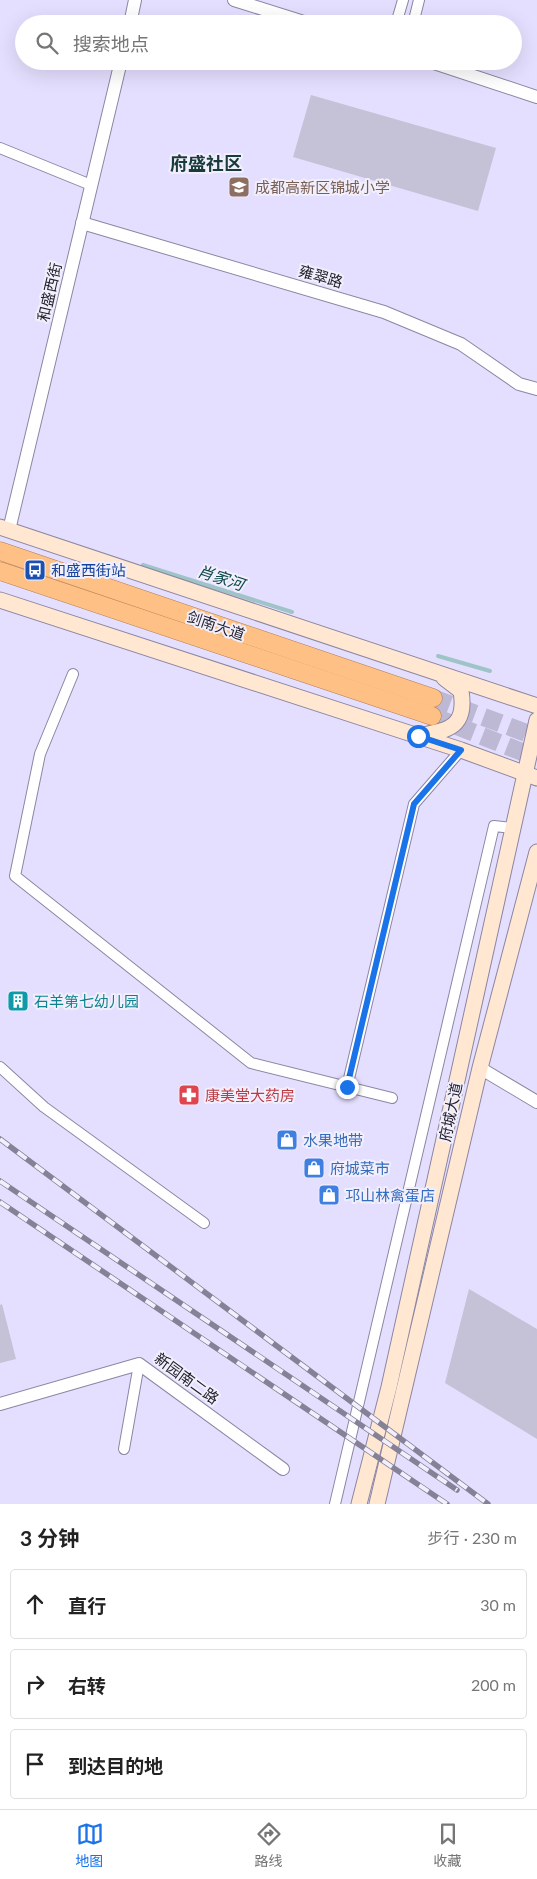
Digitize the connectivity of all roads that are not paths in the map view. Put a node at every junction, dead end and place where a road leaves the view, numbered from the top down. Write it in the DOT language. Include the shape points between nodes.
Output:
graph roads {
  1 [pos="136,0"];
  2 [pos="234,0"];
  3 [pos="403,0"];
  4 [pos="420,0"];
  5 [pos="132,15"];
  6 [pos="282,15"];
  7 [pos="399,15"];
  8 [pos="416,15"];
  9 [pos="119,70"];
  10 [pos="455,70"];
  11 [pos="537,97"];
  12 [pos="0,148"];
  13 [pos="91,186"];
  14 [pos="82,223"];
  15 [pos="537,389"];
  16 [pos="4,529"];
  17 [pos="0,551"];
  18 [pos="0,571"];
  19 [pos="0,600"];
  20 [pos="435,671"];
  21 [pos="73,674"];
  22 [pos="432,698"];
  23 [pos="537,706"];
  24 [pos="432,716"];
  25 [pos="537,720"];
  26 [pos="418,736"];
  27 [pos="461,750"];
  28 [pos="531,775"];
  29 [pos="513,828"];
  30 [pos="537,852"];
  31 [pos="0,1067"];
  32 [pos="480,1068"];
  33 [pos="347,1087"];
  34 [pos="392,1098"];
  35 [pos="537,1102"];
  36 [pos="204,1223"];
  37 [pos="139,1364"];
  38 [pos="0,1404"];
  39 [pos="124,1449"];
  40 [pos="283,1470"];
  41 [pos="335,1504"];
  42 [pos="359,1504"];
  43 [pos="377,1504"];
  1 -- 5 [label="street"];
  2 -- 6 [label="street"];
  3 -- 7 [label="street"];
  4 -- 8 [label="street"];
  9 -- 13 [label="street, 和盛西街"];
  10 -- 11 [label="street"];
  12 -- 13 [label="street"];
  13 -- 14 [label="street, 和盛西街"];
  14 -- 15 [label="street, 雍翠路" via="384,312 461,344 519,384"];
  14 -- 16 [label="street, 和盛西街"];
  16 -- 20 [label="main road"];
  17 -- 22 [label="highway, 剑南大道"];
  18 -- 24 [label="highway, 剑南大道"];
  19 -- 26 [label="main road"];
  20 -- 23 [label="main road"];
  20 -- 26 [label="main road" via="461,691 463,704 456,724 446,730"];
  21 -- 33 [label="street" via="40,754 15,876 252,1063"];
  25 -- 28 [label="main road, 府城大道"];
  26 -- 27 [label="main road"];
  27 -- 28 [label="main road"];
  27 -- 33 [label="street" via="414,804"];
  28 -- 29 [label="main road, 府城大道"];
  29 -- 41 [label="street" via="494,826"];
  29 -- 42 [label="main road, 府城大道" via="389,1387"];
  30 -- 32 [label="main road, 府城大道"];
  31 -- 36 [label="street" via="44,1106"];
  32 -- 35 [label="street"];
  32 -- 43 [label="main road, 府城大道"];
  33 -- 34 [label="street"];
  37 -- 38 [label="street, 新园南二路"];
  37 -- 39 [label="street"];
  37 -- 40 [label="street, 新园南二路"];
}
